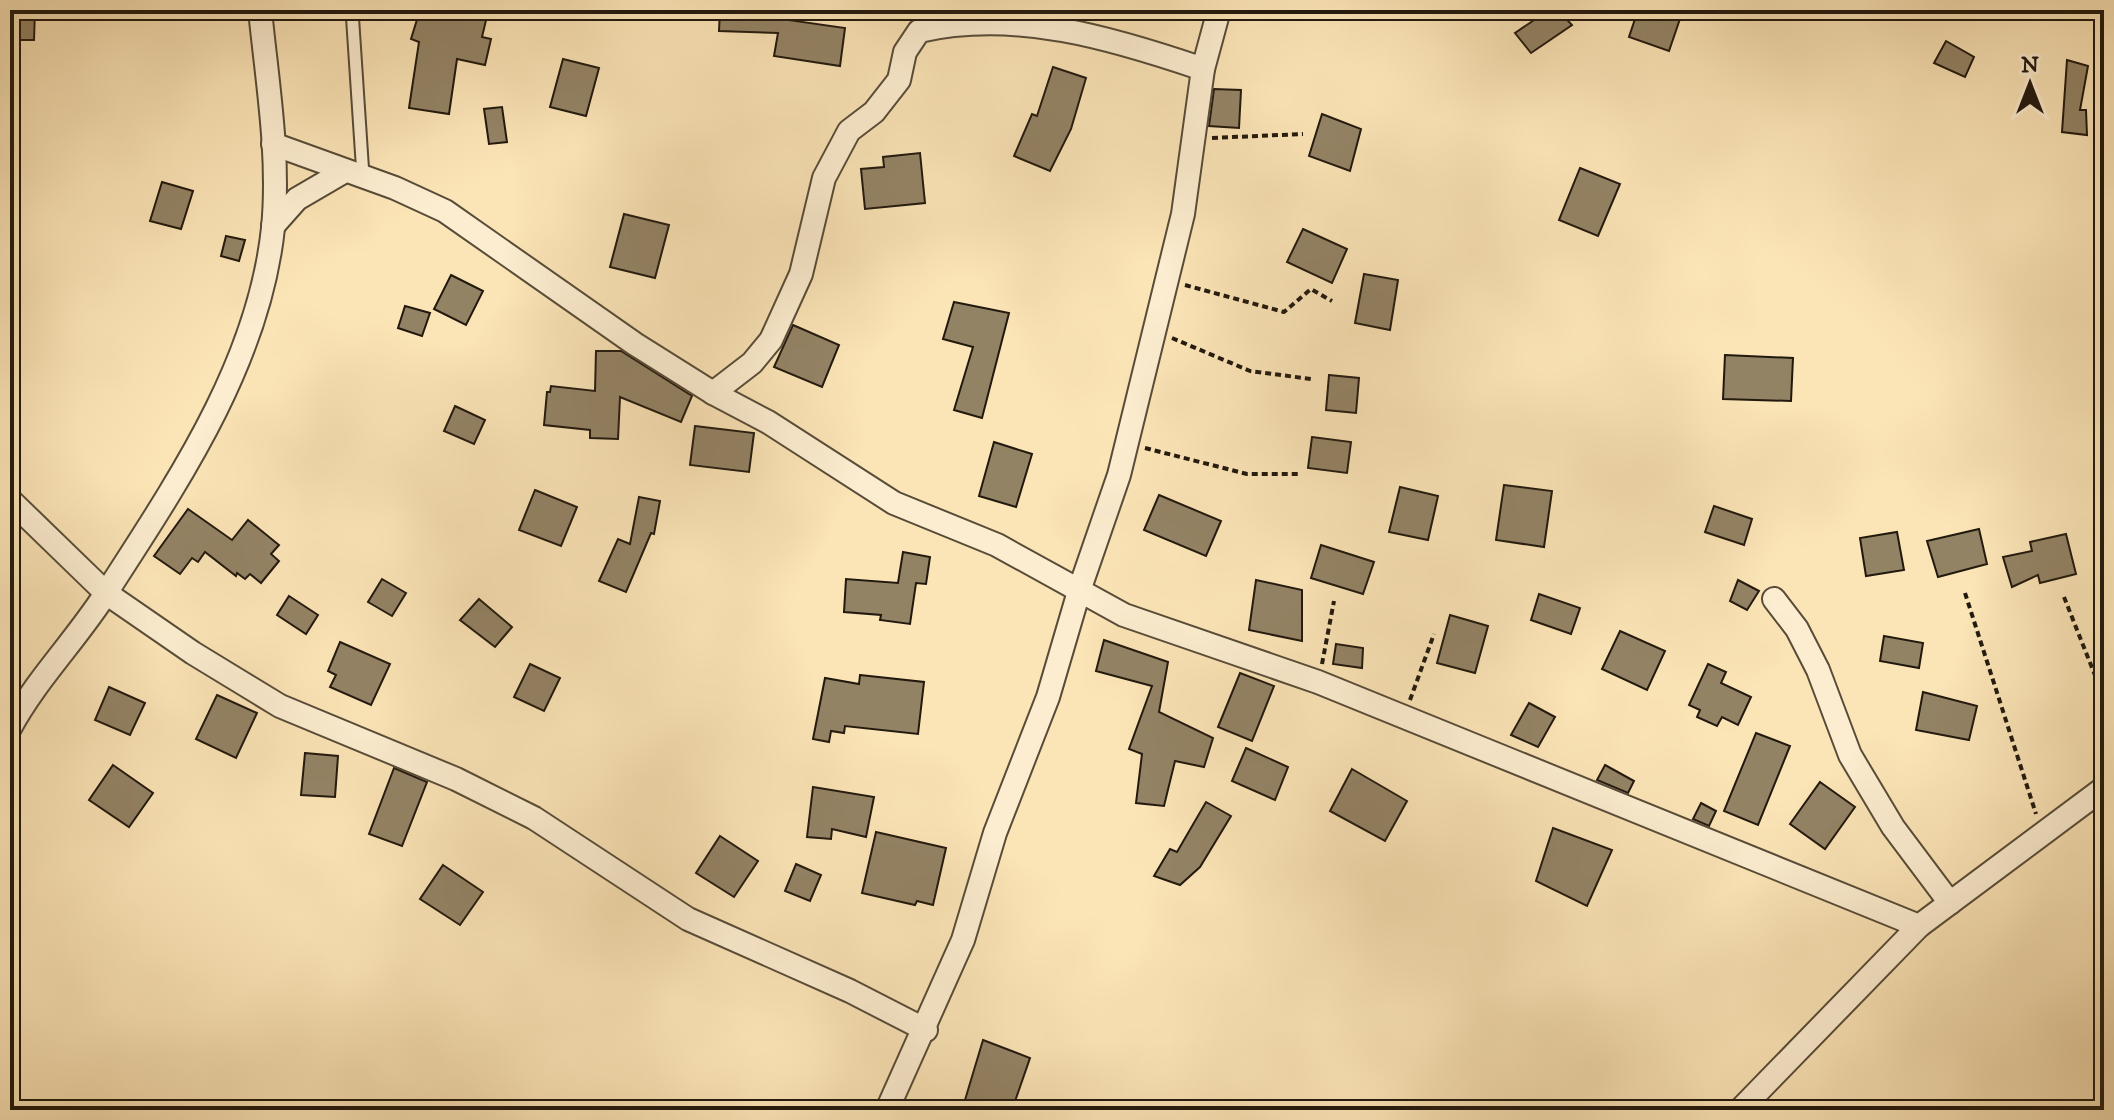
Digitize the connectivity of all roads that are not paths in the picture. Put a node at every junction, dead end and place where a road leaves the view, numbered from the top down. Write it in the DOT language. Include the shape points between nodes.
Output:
graph roads {
  1 [pos="260,10"];
  2 [pos="352,10"];
  3 [pos="917,10"];
  4 [pos="1219,10"];
  5 [pos="913,41"];
  6 [pos="1203,69"];
  7 [pos="273,144"];
  8 [pos="354,174"];
  9 [pos="273,226"];
  10 [pos="713,393"];
  11 [pos="10,500"];
  12 [pos="1080,588"];
  13 [pos="106,593"];
  14 [pos="1774,599"];
  15 [pos="10,728"];
  16 [pos="2104,788"];
  17 [pos="1950,903"];
  18 [pos="1919,926"];
  19 [pos="926,1030"];
  20 [pos="887,1110"];
  21 [pos="1740,1110"];
  1 -- 7 [label="street"];
  2 -- 8 [label="lane"];
  3 -- 5 [label="street"];
  4 -- 6 [label="street"];
  5 -- 6 [label="street" via="919,31 947,25 1081,31"];
  5 -- 10 [label="street" via="899,80 874,112 849,131 824,178 801,274 771,340 752,363"];
  6 -- 12 [label="street" via="1183,214 1156,331"];
  7 -- 8 [label="street"];
  7 -- 9 [label="street"];
  8 -- 9 [label="street" via="297,199"];
  8 -- 10 [label="street" via="445,211"];
  9 -- 13 [label="street" via="264,290 240,358 192,455"];
  10 -- 12 [label="street" via="894,503 997,545"];
  11 -- 13 [label="street"];
  12 -- 18 [label="street" via="1124,615 1318,682"];
  12 -- 19 [label="street" via="1048,697"];
  13 -- 15 [label="street" via="26,698"];
  13 -- 19 [label="street" via="280,706 456,779 534,818 688,919"];
  14 -- 17 [label="street" via="1818,670 1850,755 1893,827"];
  16 -- 17 [label="street"];
  17 -- 18 [label="street"];
  18 -- 21 [label="street"];
  19 -- 20 [label="street"];
}
